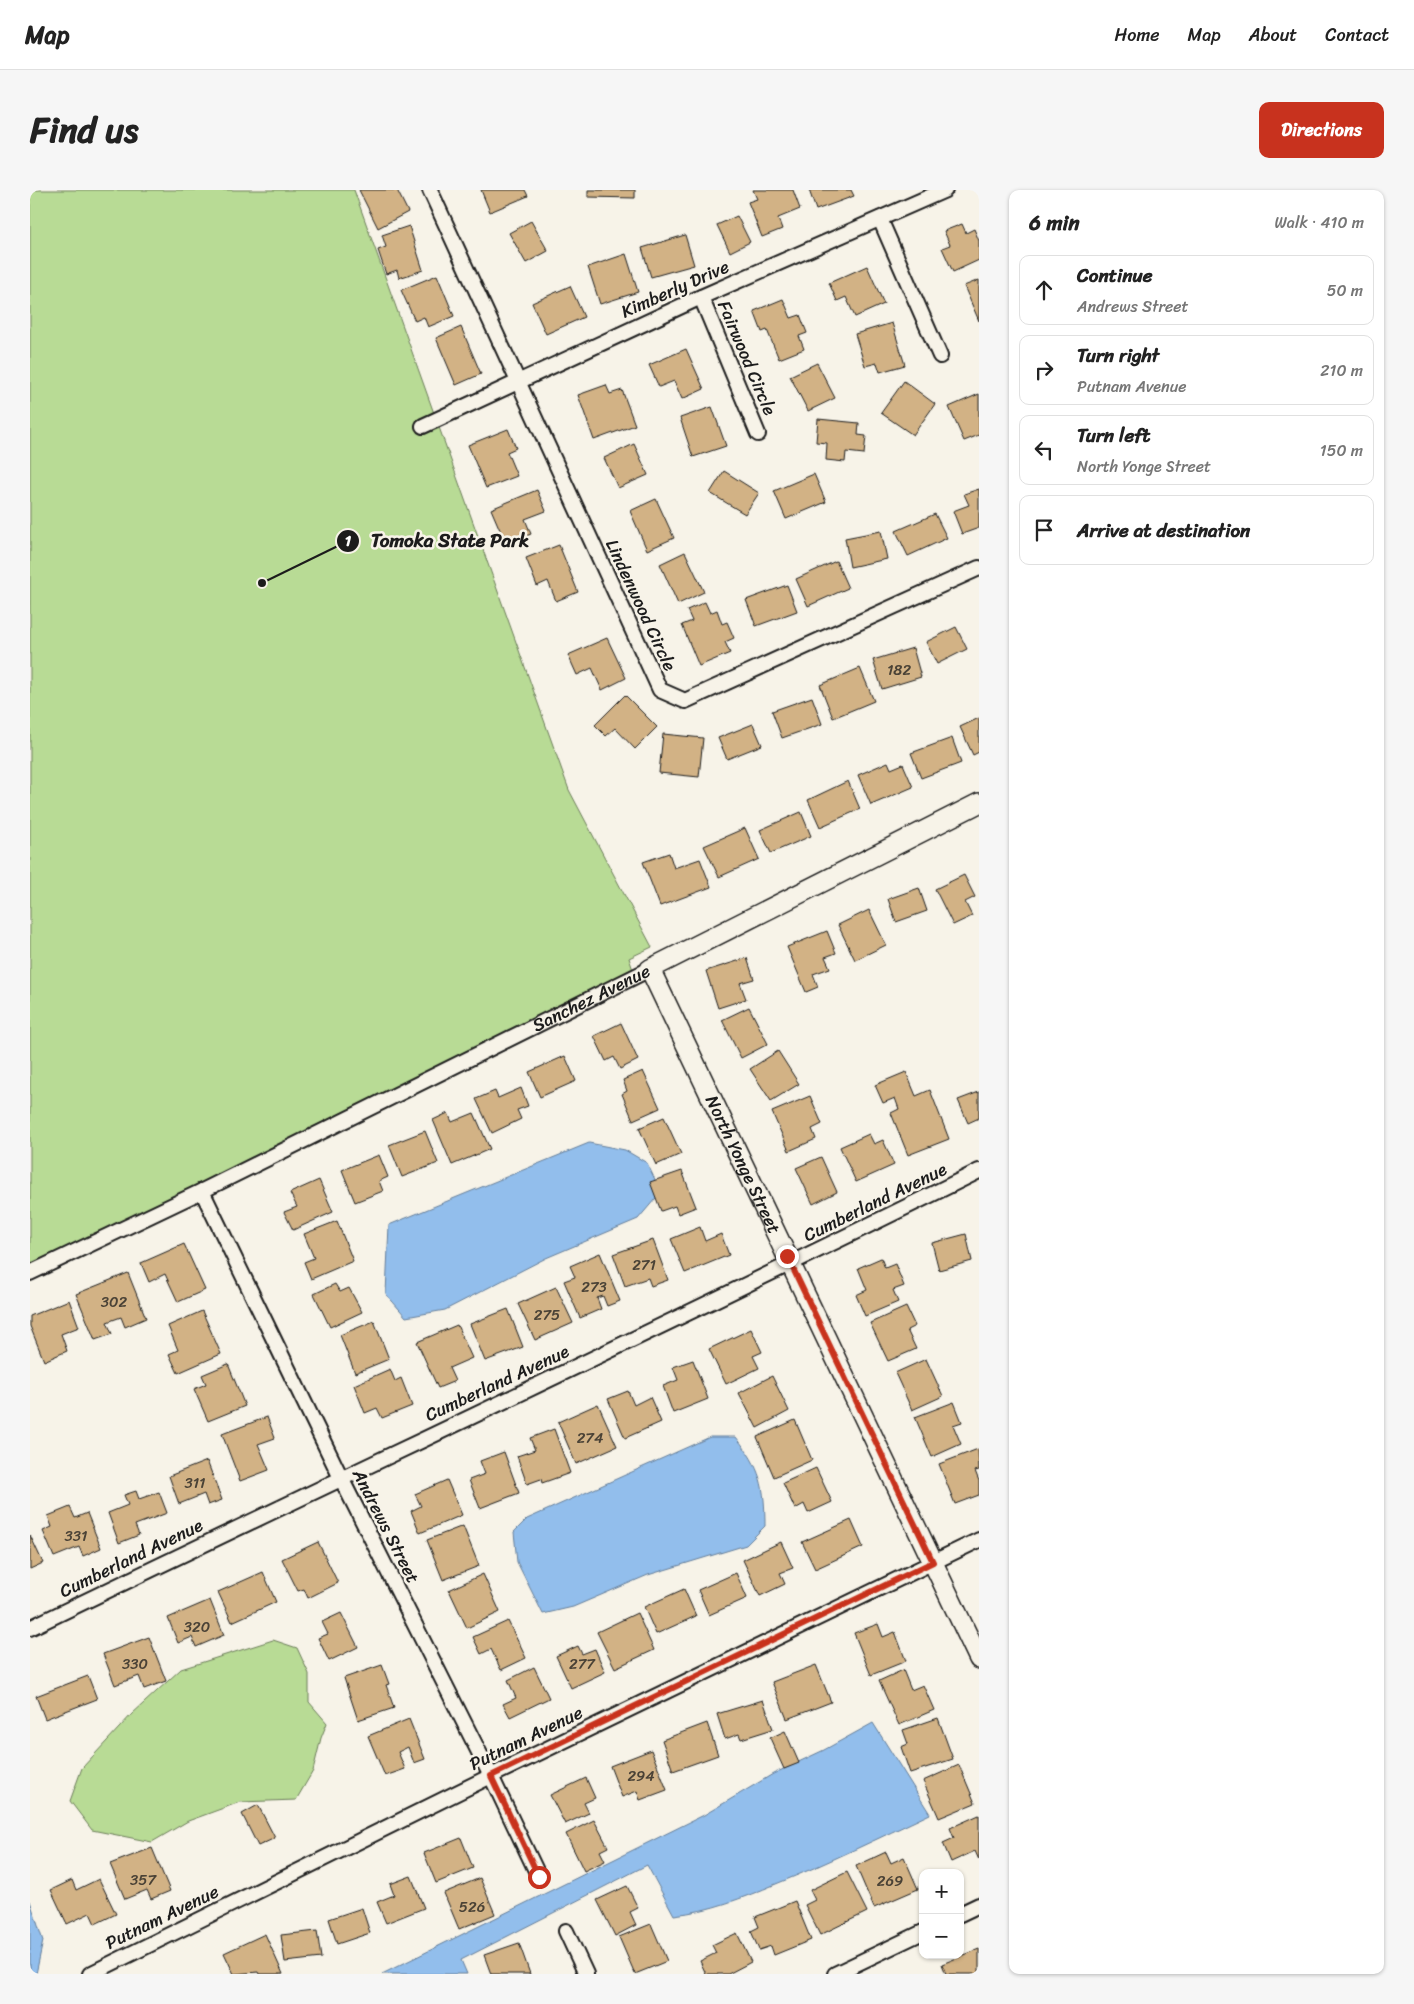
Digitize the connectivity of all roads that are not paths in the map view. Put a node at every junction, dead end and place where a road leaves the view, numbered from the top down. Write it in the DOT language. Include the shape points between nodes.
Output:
graph roads {
  1 [pos="430,190"];
  2 [pos="945,190"];
  3 [pos="880,219"];
  4 [pos="701,297"];
  5 [pos="940,356"];
  6 [pos="517,382"];
  7 [pos="423,426"];
  8 [pos="758,434"];
  9 [pos="979,568"];
  10 [pos="979,803"];
  11 [pos="650,969"];
  12 [pos="979,1171"];
  13 [pos="202,1191"];
  14 [pos="791,1265"];
  15 [pos="30,1273"];
  16 [pos="341,1478"];
  17 [pos="979,1540"];
  18 [pos="933,1562"];
  19 [pos="30,1628"];
  20 [pos="979,1659"];
  21 [pos="491,1776"];
  22 [pos="539,1877"];
  23 [pos="979,1904"];
  24 [pos="964,1912"];
  25 [pos="566,1932"];
  26 [pos="919,1934"];
  27 [pos="90,1974"];
  28 [pos="586,1974"];
  29 [pos="835,1974"];
  1 -- 6 [label="street, Lindenwood Circle"];
  2 -- 3 [label="street, Kimberly Drive"];
  3 -- 4 [label="street, Kimberly Drive"];
  3 -- 5 [label="street"];
  4 -- 6 [label="street, Kimberly Drive"];
  4 -- 8 [label="street, Fairwood Circle"];
  6 -- 7 [label="street, Kimberly Drive"];
  6 -- 9 [label="street, Lindenwood Circle" via="660,690 686,701"];
  10 -- 11 [label="street, Sanchez Avenue"];
  11 -- 13 [label="street, Sanchez Avenue"];
  11 -- 14 [label="street, North Yonge Street"];
  12 -- 14 [label="street, Cumberland Avenue"];
  13 -- 15 [label="street, Sanchez Avenue"];
  13 -- 16 [label="street, Andrews Street"];
  14 -- 16 [label="street, Cumberland Avenue"];
  14 -- 18 [label="street, North Yonge Street"];
  16 -- 19 [label="street, Cumberland Avenue"];
  16 -- 21 [label="street, Andrews Street"];
  17 -- 18 [label="street, Putnam Avenue"];
  18 -- 20 [label="street, North Yonge Street"];
  18 -- 21 [label="street, Putnam Avenue"];
  21 -- 22 [label="street, Andrews Street"];
  21 -- 27 [label="street, Putnam Avenue"];
  23 -- 24 [label="street"];
  25 -- 28 [label="street"];
  26 -- 29 [label="street"];
}
